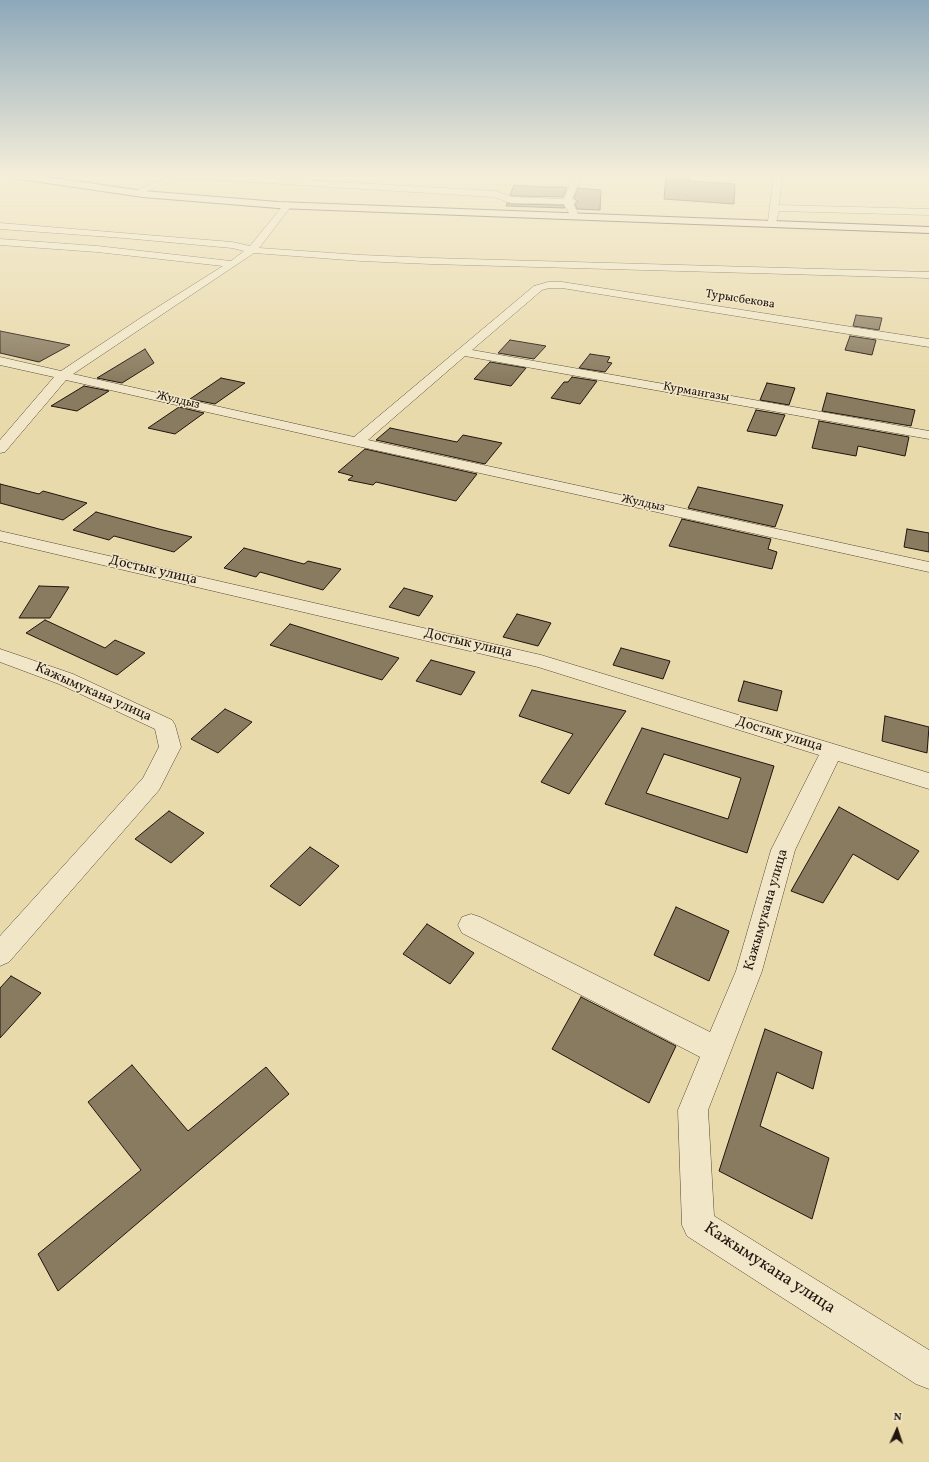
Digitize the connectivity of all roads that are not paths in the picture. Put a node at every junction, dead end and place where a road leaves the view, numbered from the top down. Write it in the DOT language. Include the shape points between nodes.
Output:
graph roads {
  1 [pos="20,243"];
  2 [pos="210,243"];
  3 [pos="257,243"];
  4 [pos="252,250"];
  5 [pos="233,264"];
  6 [pos="928,275"];
  7 [pos="929,343"];
  8 [pos="464,352"];
  9 [pos="0,361"];
  10 [pos="62,375"];
  11 [pos="929,435"];
  12 [pos="357,442"];
  13 [pos="0,449"];
  14 [pos="0,536"];
  15 [pos="929,567"];
  16 [pos="0,655"];
  17 [pos="832,751"];
  18 [pos="929,781"];
  19 [pos="471,925"];
  20 [pos="0,954"];
  21 [pos="718,1050"];
  22 [pos="929,1372"];
  1 -- 5 [label="street" via="97,248"];
  2 -- 4 [label="street"];
  3 -- 4 [label="street"];
  4 -- 5 [label="street"];
  4 -- 6 [label="street" via="431,261"];
  5 -- 10 [label="street" via="146,318"];
  7 -- 8 [label="street, Турысбекова" via="562,285 548,285 538,288"];
  8 -- 11 [label="street, Курмангазы"];
  8 -- 12 [label="street"];
  9 -- 10 [label="street, Жулдыз"];
  10 -- 12 [label="street, Жулдыз"];
  10 -- 13 [label="street"];
  12 -- 15 [label="street, Жулдыз"];
  14 -- 17 [label="street, Достык улица" via="541,661"];
  16 -- 20 [label="street, Кажымукана улица" via="66,679 165,725 170,747 151,784"];
  17 -- 18 [label="street, Достык улица"];
  17 -- 21 [label="street, Кажымукана улица" via="783,850 749,971"];
  19 -- 21 [label="street"];
  21 -- 22 [label="street, Кажымукана улица" via="694,1110 698,1225"];
}
